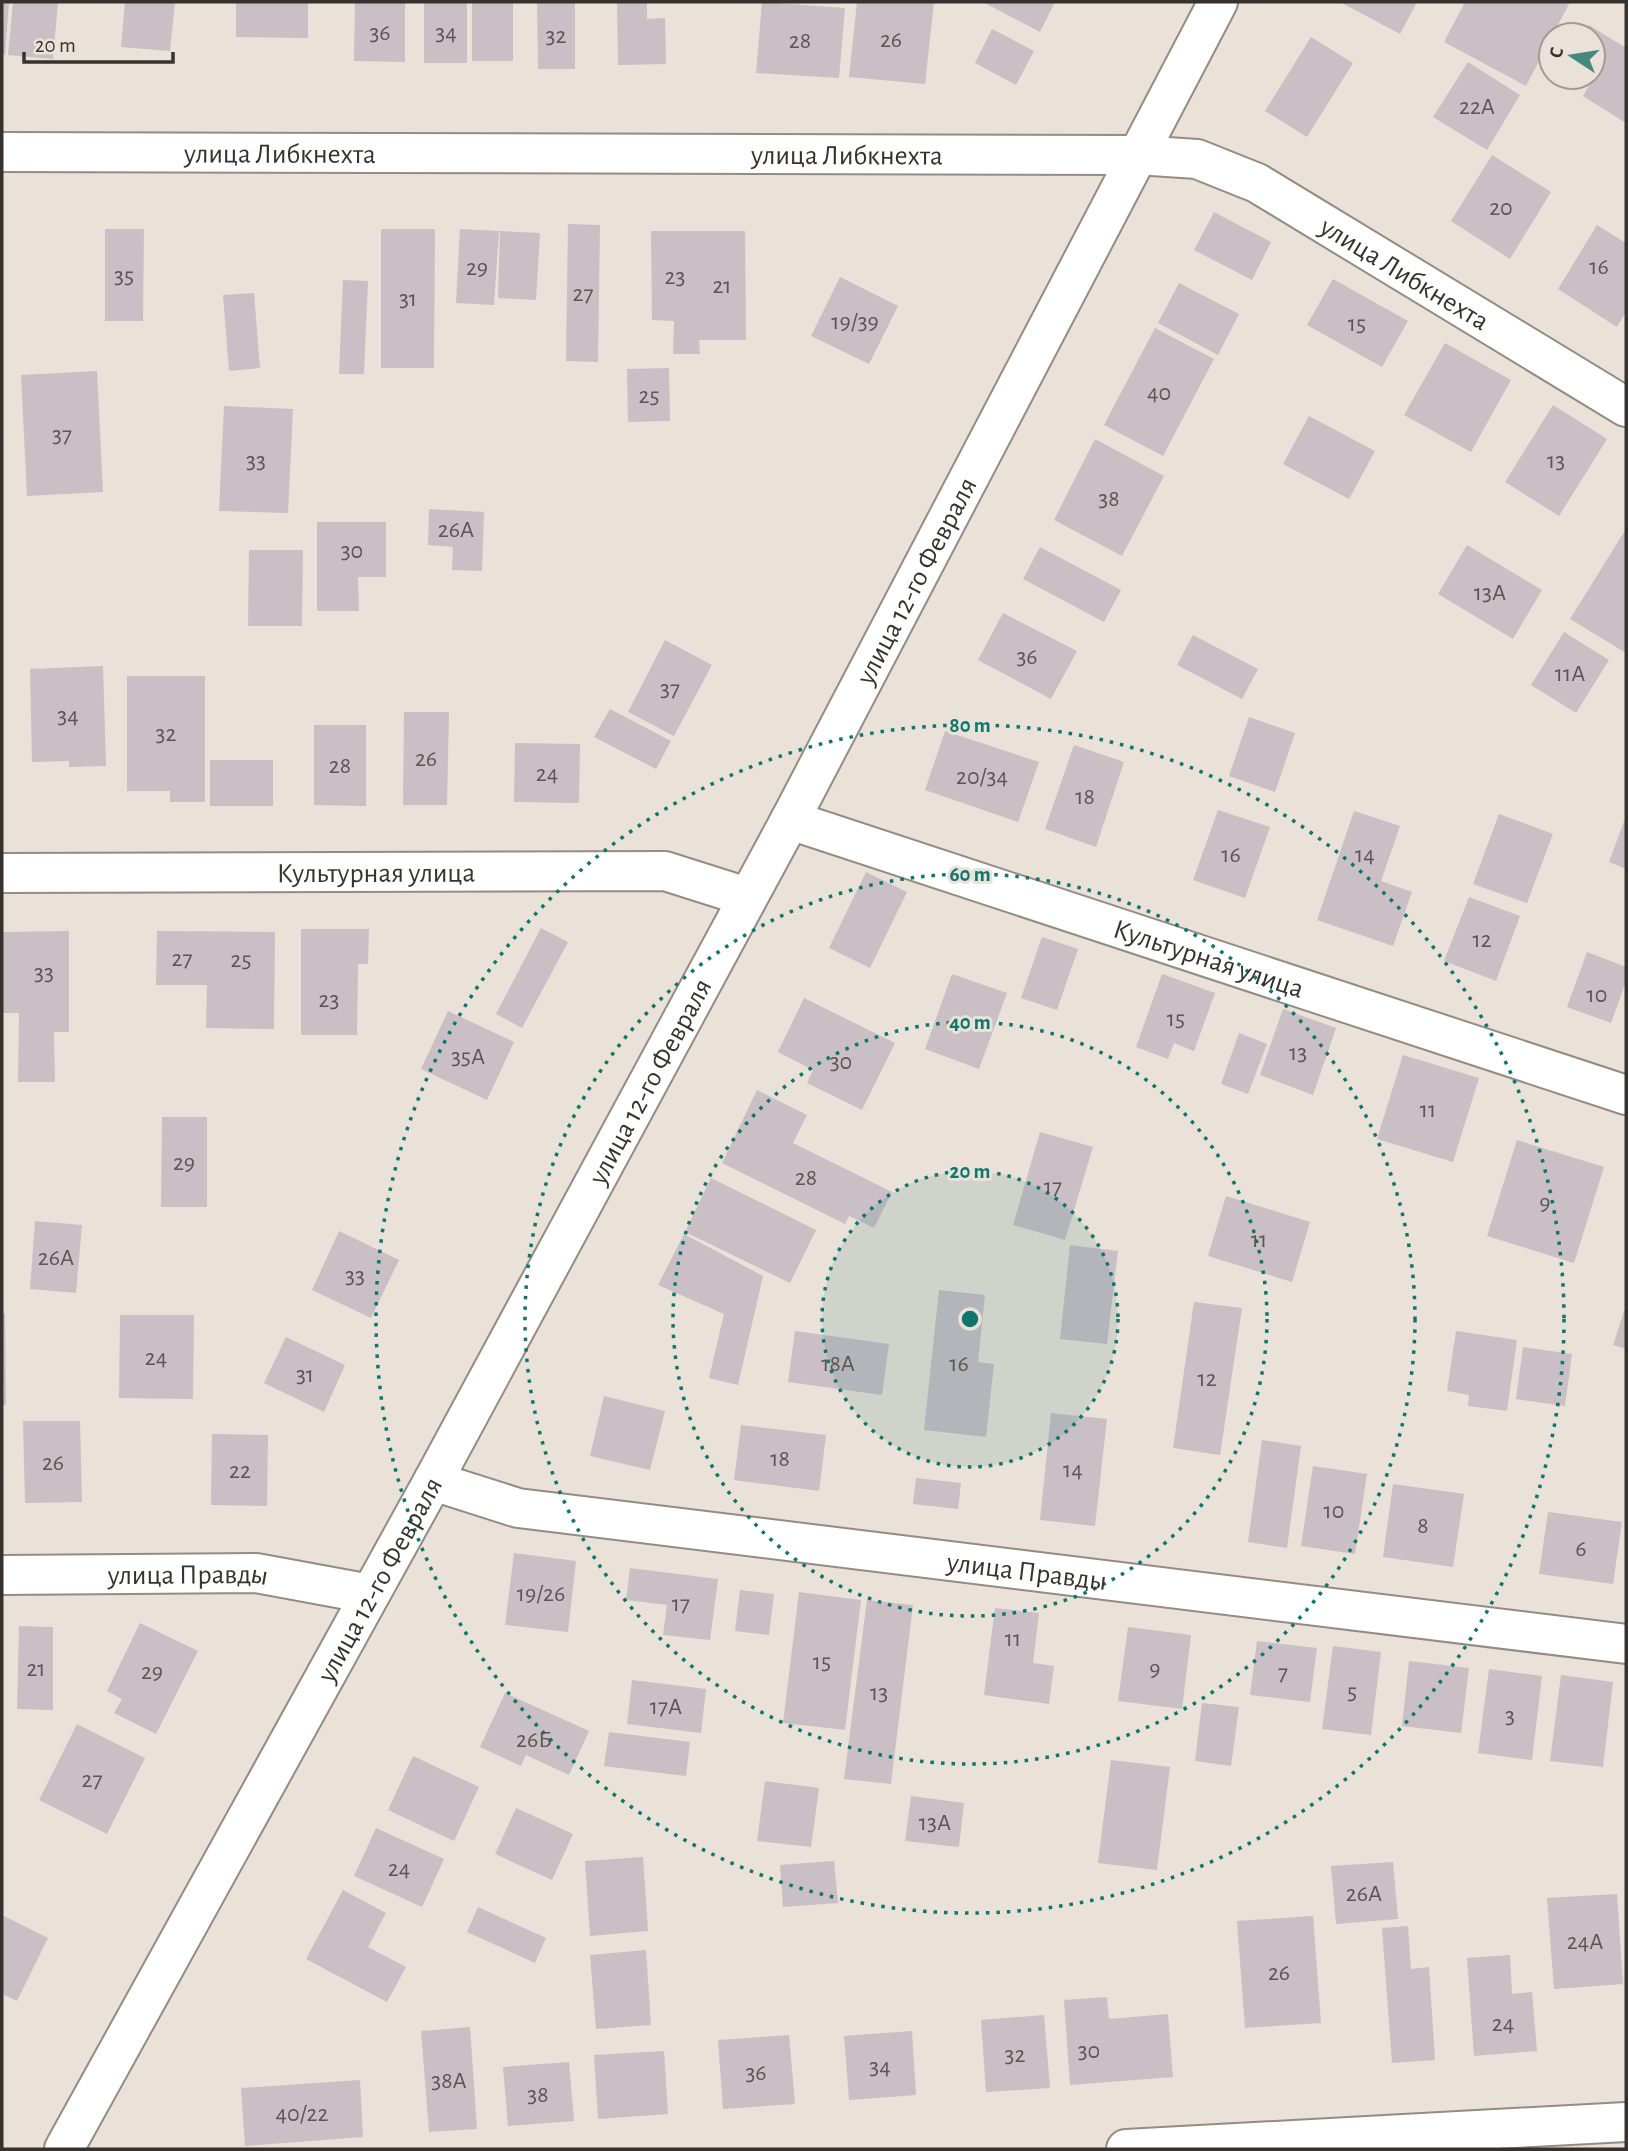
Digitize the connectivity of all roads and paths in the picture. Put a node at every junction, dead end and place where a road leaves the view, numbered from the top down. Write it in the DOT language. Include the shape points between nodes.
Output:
graph roads {
  1 [pos="1218,2"];
  2 [pos="2,152"];
  3 [pos="1137,155"];
  4 [pos="1626,407"];
  5 [pos="790,820"];
  6 [pos="2,873"];
  7 [pos="747,897"];
  8 [pos="1626,1096"];
  9 [pos="433,1480"];
  10 [pos="2,1575"];
  11 [pos="370,1594"];
  12 [pos="1626,1644"];
  13 [pos="1626,2122"];
  14 [pos="64,2149"];
  15 [pos="1126,2149"];
  1 -- 3 [label="street, улица 12-го Февраля"];
  2 -- 3 [label="street, улица Либкнехта"];
  3 -- 4 [label="street, улица Либкнехта" via="1197,159 1257,183"];
  3 -- 5 [label="street, улица 12-го Февраля"];
  5 -- 7 [label="street, улица 12-го Февраля"];
  5 -- 8 [label="street, Культурная улица"];
  6 -- 7 [label="street, Культурная улица" via="666,871"];
  7 -- 9 [label="street, улица 12-го Февраля"];
  9 -- 11 [label="street, улица 12-го Февраля"];
  9 -- 12 [label="street, улица Правды" via="518,1508"];
  10 -- 11 [label="street, улица Правды" via="256,1573"];
  11 -- 14 [label="street, улица 12-го Февраля"];
  13 -- 15 [label="street"];
}
